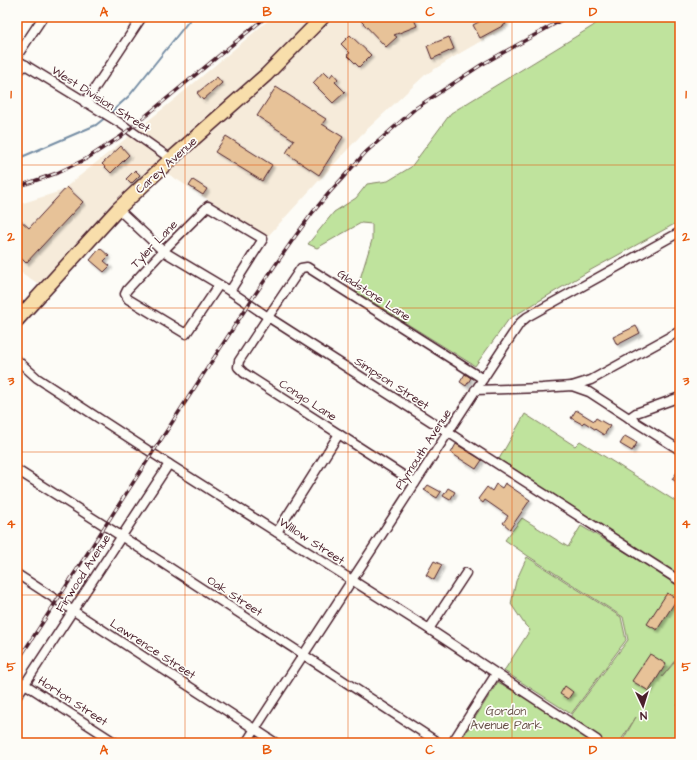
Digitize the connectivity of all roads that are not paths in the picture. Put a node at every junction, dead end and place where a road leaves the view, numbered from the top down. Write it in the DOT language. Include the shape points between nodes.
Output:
graph roads {
  1 [pos="43,17"];
  2 [pos="142,17"];
  3 [pos="323,17"];
  4 [pos="17,56"];
  5 [pos="17,60"];
  6 [pos="26,65"];
  7 [pos="17,72"];
  8 [pos="86,103"];
  9 [pos="171,159"];
  10 [pos="118,210"];
  11 [pos="680,232"];
  12 [pos="163,251"];
  13 [pos="219,285"];
  14 [pos="230,291"];
  15 [pos="268,317"];
  16 [pos="17,320"];
  17 [pos="680,331"];
  18 [pos="17,360"];
  19 [pos="483,378"];
  20 [pos="572,386"];
  21 [pos="475,390"];
  22 [pos="680,398"];
  23 [pos="629,418"];
  24 [pos="448,433"];
  25 [pos="339,434"];
  26 [pos="680,450"];
  27 [pos="169,464"];
  28 [pos="17,470"];
  29 [pos="415,483"];
  30 [pos="277,532"];
  31 [pos="121,536"];
  32 [pos="466,573"];
  33 [pos="17,574"];
  34 [pos="352,580"];
  35 [pos="680,581"];
  36 [pos="73,611"];
  37 [pos="429,629"];
  38 [pos="303,654"];
  39 [pos="496,674"];
  40 [pos="17,679"];
  41 [pos="24,684"];
  42 [pos="17,696"];
  43 [pos="255,729"];
  44 [pos="597,740"];
  45 [pos="116,743"];
  46 [pos="246,743"];
  47 [pos="276,743"];
  48 [pos="439,743"];
  49 [pos="452,743"];
  1 -- 4 [label="street"];
  2 -- 8 [label="street"];
  3 -- 9 [label="main road, Carey Avenue" via="266,75"];
  5 -- 6 [label="street, West Division Street"];
  6 -- 7 [label="street"];
  6 -- 8 [label="street, West Division Street"];
  8 -- 9 [label="street, West Division Street"];
  9 -- 10 [label="main road, Carey Avenue"];
  10 -- 12 [label="street, Simpson Street"];
  10 -- 16 [label="main road, Carey Avenue"];
  11 -- 19 [label="street, Plymouth Avenue" via="527,317 520,323"];
  12 -- 13 [label="street, Simpson Street"];
  12 -- 13 [label="street, Tyler Lane" via="127,290 125,294 128,299 186,334"];
  12 -- 14 [label="street, Tyler Lane" via="208,206 263,239"];
  13 -- 14 [label="street, Simpson Street"];
  14 -- 15 [label="street, Simpson Street"];
  15 -- 19 [label="street, Gladstone Lane" via="301,268 307,267"];
  15 -- 24 [label="street, Simpson Street"];
  15 -- 25 [label="street, Congo Lane" via="238,366 244,373"];
  17 -- 20 [label="street" via="591,380"];
  18 -- 27 [label="street, Willow Street" via="37,378"];
  19 -- 21 [label="street, Plymouth Avenue"];
  20 -- 21 [label="street"];
  20 -- 23 [label="street" via="589,392"];
  21 -- 24 [label="street, Plymouth Avenue"];
  22 -- 23 [label="street" via="636,413"];
  23 -- 26 [label="street"];
  24 -- 29 [label="street, Plymouth Avenue"];
  24 -- 35 [label="street, Simpson Street"];
  25 -- 29 [label="street, Congo Lane"];
  25 -- 30 [label="street"];
  27 -- 30 [label="street, Willow Street"];
  27 -- 31 [label="street, Firwood Avenue"];
  28 -- 31 [label="street, Oak Street"];
  29 -- 34 [label="street, Plymouth Avenue"];
  30 -- 34 [label="street, Willow Street"];
  31 -- 36 [label="street, Firwood Avenue"];
  31 -- 38 [label="street, Oak Street"];
  32 -- 37 [label="street"];
  33 -- 36 [label="street, Lawrence Street"];
  34 -- 37 [label="street, Willow Street"];
  34 -- 38 [label="street, Plymouth Avenue"];
  36 -- 41 [label="street, Firwood Avenue"];
  36 -- 43 [label="street, Lawrence Street"];
  37 -- 39 [label="street, Willow Street"];
  38 -- 43 [label="street, Plymouth Avenue"];
  38 -- 48 [label="street, Oak Street"];
  39 -- 44 [label="street, Willow Street"];
  39 -- 49 [label="street"];
  40 -- 41 [label="street, Horton Street"];
  41 -- 42 [label="street, Firwood Avenue"];
  41 -- 45 [label="street, Horton Street"];
  43 -- 46 [label="street, Plymouth Avenue"];
  43 -- 47 [label="street, Lawrence Street"];
}
